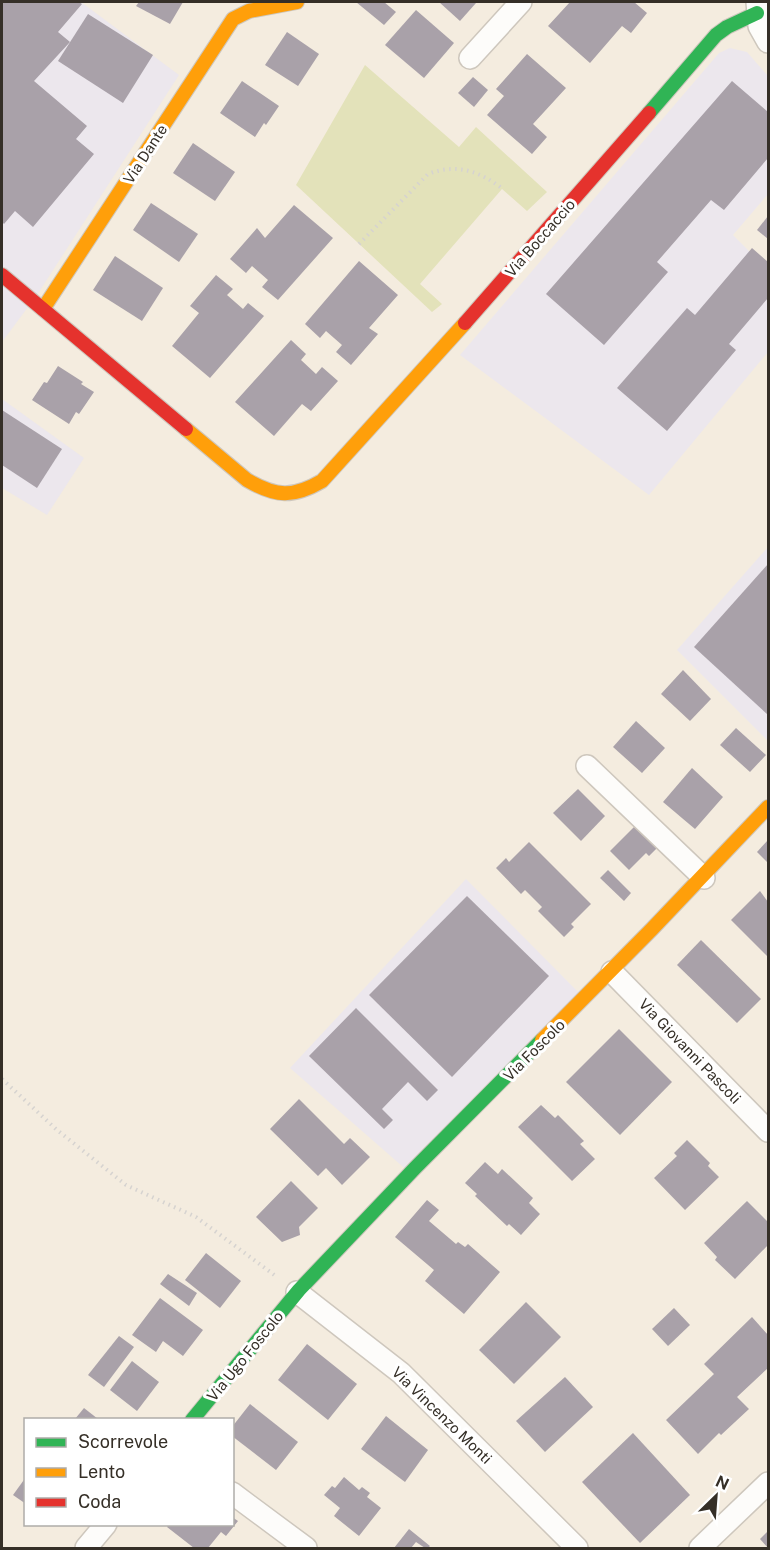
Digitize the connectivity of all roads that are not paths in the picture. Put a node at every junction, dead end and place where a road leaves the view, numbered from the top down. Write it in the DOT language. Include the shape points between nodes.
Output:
graph roads {
  1 [pos="297,2"];
  2 [pos="521,2"];
  3 [pos="252,5"];
  4 [pos="757,7"];
  5 [pos="768,42"];
  6 [pos="470,58"];
  7 [pos="2,275"];
  8 [pos="43,309"];
  9 [pos="587,766"];
  10 [pos="768,807"];
  11 [pos="704,878"];
  12 [pos="612,972"];
  13 [pos="768,1131"];
  14 [pos="297,1292"];
  15 [pos="193,1418"];
  16 [pos="768,1482"];
  17 [pos="234,1494"];
  18 [pos="104,1526"];
  19 [pos="86,1548"];
  20 [pos="306,1548"];
  21 [pos="577,1548"];
  22 [pos="700,1548"];
  1 -- 3 [label="street, Via Dante" via="272,8"];
  2 -- 6 [label="street"];
  3 -- 8 [label="street, Via Dante" via="233,20"];
  4 -- 5 [label="street" via="759,26"];
  4 -- 8 [label="street, Via Boccaccio" via="716,35 530,250 322,481 310,489 284,494 266,492 247,480"];
  7 -- 8 [label="street"];
  9 -- 11 [label="street"];
  10 -- 11 [label="street, Via Foscolo"];
  11 -- 12 [label="street, Via Foscolo"];
  12 -- 13 [label="street, Via Giovanni Pascoli"];
  12 -- 14 [label="street, Via Foscolo"];
  14 -- 15 [label="street, Via Ugo Foscolo"];
  14 -- 21 [label="street, Via Vincenzo Monti" via="400,1373"];
  16 -- 22 [label="street"];
  17 -- 20 [label="street"];
  18 -- 19 [label="street"];
}
